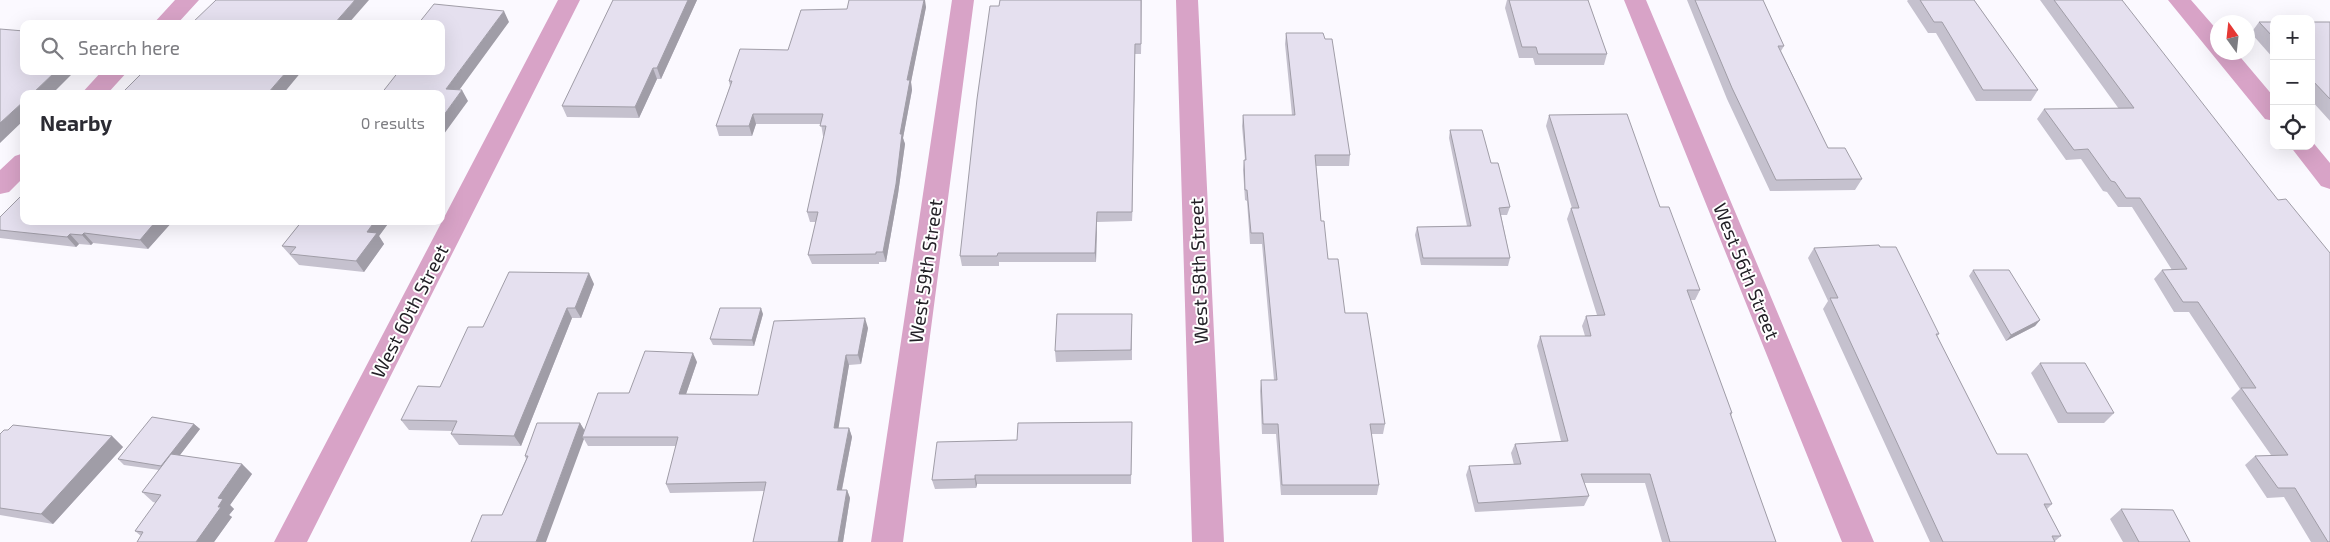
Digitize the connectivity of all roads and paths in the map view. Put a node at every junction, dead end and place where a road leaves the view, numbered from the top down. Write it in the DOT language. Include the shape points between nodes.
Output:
graph roads {
  1 [pos="188,0"];
  2 [pos="569,0"];
  3 [pos="963,0"];
  4 [pos="1187,0"];
  5 [pos="1635,0"];
  6 [pos="2179,0"];
  7 [pos="168,20"];
  8 [pos="2210,37"];
  9 [pos="2230,60"];
  10 [pos="112,75"];
  11 [pos="97,90"];
  12 [pos="2270,108"];
  13 [pos="2305,150"];
  14 [pos="20,166"];
  15 [pos="2330,180"];
  16 [pos="0,185"];
  17 [pos="290,542"];
  18 [pos="887,542"];
  19 [pos="1208,542"];
  20 [pos="1858,542"];
  1 -- 7 [label="street"];
  2 -- 17 [label="street, West 60th Street"];
  3 -- 18 [label="street, West 59th Street"];
  4 -- 19 [label="street, West 58th Street"];
  5 -- 20 [label="street, West 56th Street"];
  6 -- 8 [label="street"];
  9 -- 12 [label="street"];
  10 -- 11 [label="street"];
  13 -- 15 [label="street"];
  14 -- 16 [label="street"];
}
